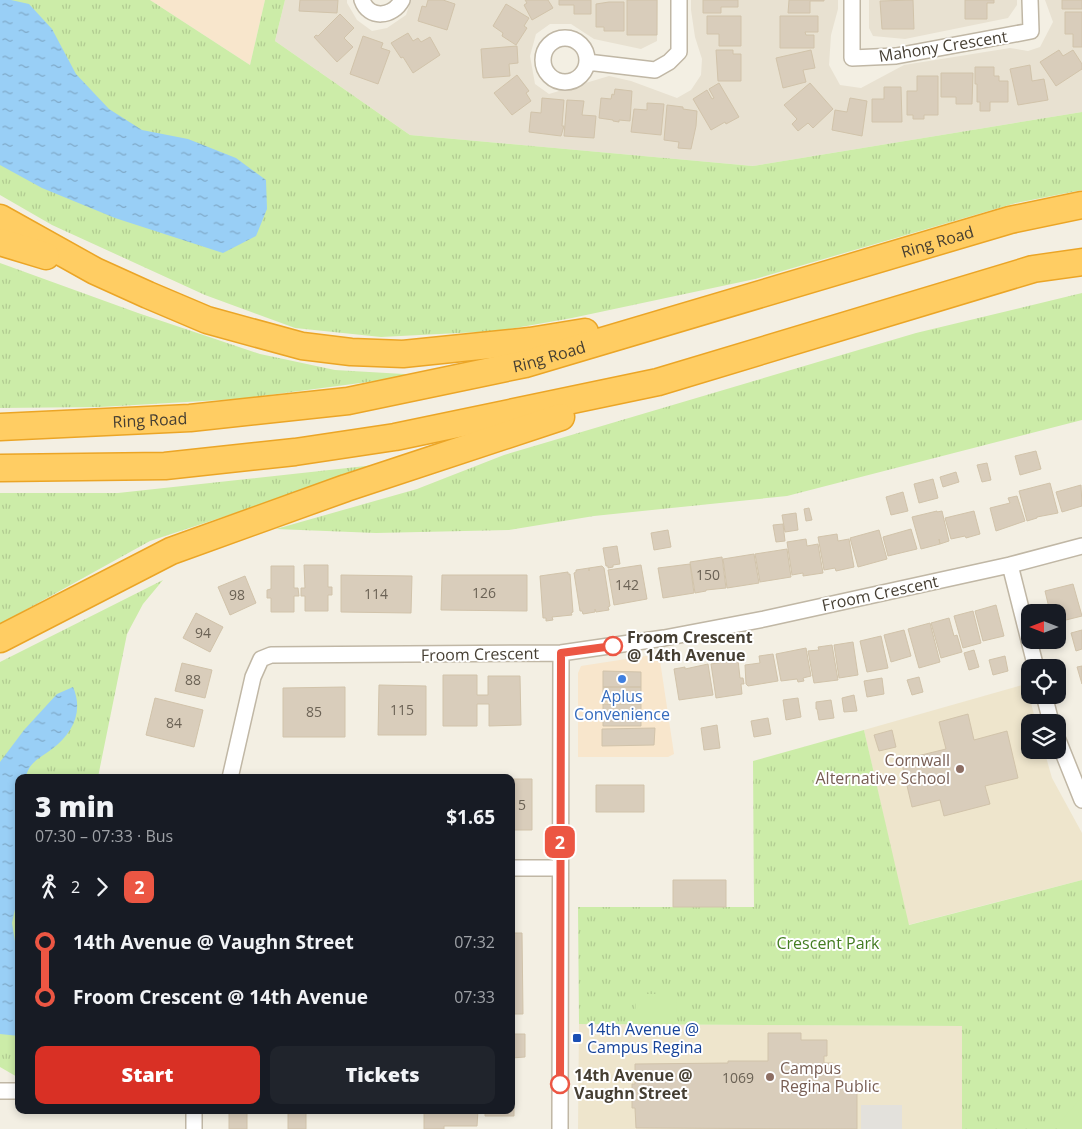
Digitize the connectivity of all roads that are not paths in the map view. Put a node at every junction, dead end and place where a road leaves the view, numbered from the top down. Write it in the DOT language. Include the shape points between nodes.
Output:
graph roads {
  1 [pos="362,0"];
  2 [pos="402,0"];
  3 [pos="679,0"];
  4 [pos="852,0"];
  5 [pos="1030,0"];
  6 [pos="587,62"];
  7 [pos="1082,205"];
  8 [pos="0,218"];
  9 [pos="0,242"];
  10 [pos="1082,262"];
  11 [pos="95,271"];
  12 [pos="694,315"];
  13 [pos="658,382"];
  14 [pos="0,427"];
  15 [pos="0,468"];
  16 [pos="1082,546"];
  17 [pos="1010,565"];
  18 [pos="0,638"];
  19 [pos="561,653"];
  20 [pos="1034,659"];
  21 [pos="1066,759"];
  22 [pos="231,774"];
  23 [pos="1082,800"];
  24 [pos="515,868"];
  25 [pos="560,868"];
  26 [pos="0,1091"];
  27 [pos="15,1091"];
  28 [pos="194,1114"];
  29 [pos="194,1129"];
  30 [pos="560,1129"];
  1 -- 2 [label="street" via="367,9 380,15 393,12"];
  3 -- 6 [label="street" via="680,52 668,62 655,70"];
  4 -- 5 [label="street, Mahony Crescent" via="852,58 896,56 1030,32"];
  7 -- 12 [label="highway, Ring Road" via="1010,220"];
  8 -- 11 [label="highway"];
  9 -- 11 [label="highway"];
  10 -- 13 [label="highway" via="1033,269"];
  11 -- 12 [label="highway" via="207,320 302,346 351,352 403,354 530,341"];
  12 -- 14 [label="highway, Ring Road" via="526,364 348,401 190,418"];
  13 -- 15 [label="highway" via="394,437 295,452 165,466"];
  13 -- 18 [label="highway" via="346,488 171,552"];
  16 -- 17 [label="street, Froom Crescent"];
  17 -- 19 [label="street, Froom Crescent" via="673,637"];
  17 -- 20 [label="street"];
  19 -- 22 [label="street, Froom Crescent" via="271,655 261,659 253,677"];
  19 -- 25 [label="street"];
  21 -- 23 [label="street"];
  24 -- 25 [label="street"];
  25 -- 30 [label="street"];
  26 -- 27 [label="street"];
  28 -- 29 [label="street"];
}
